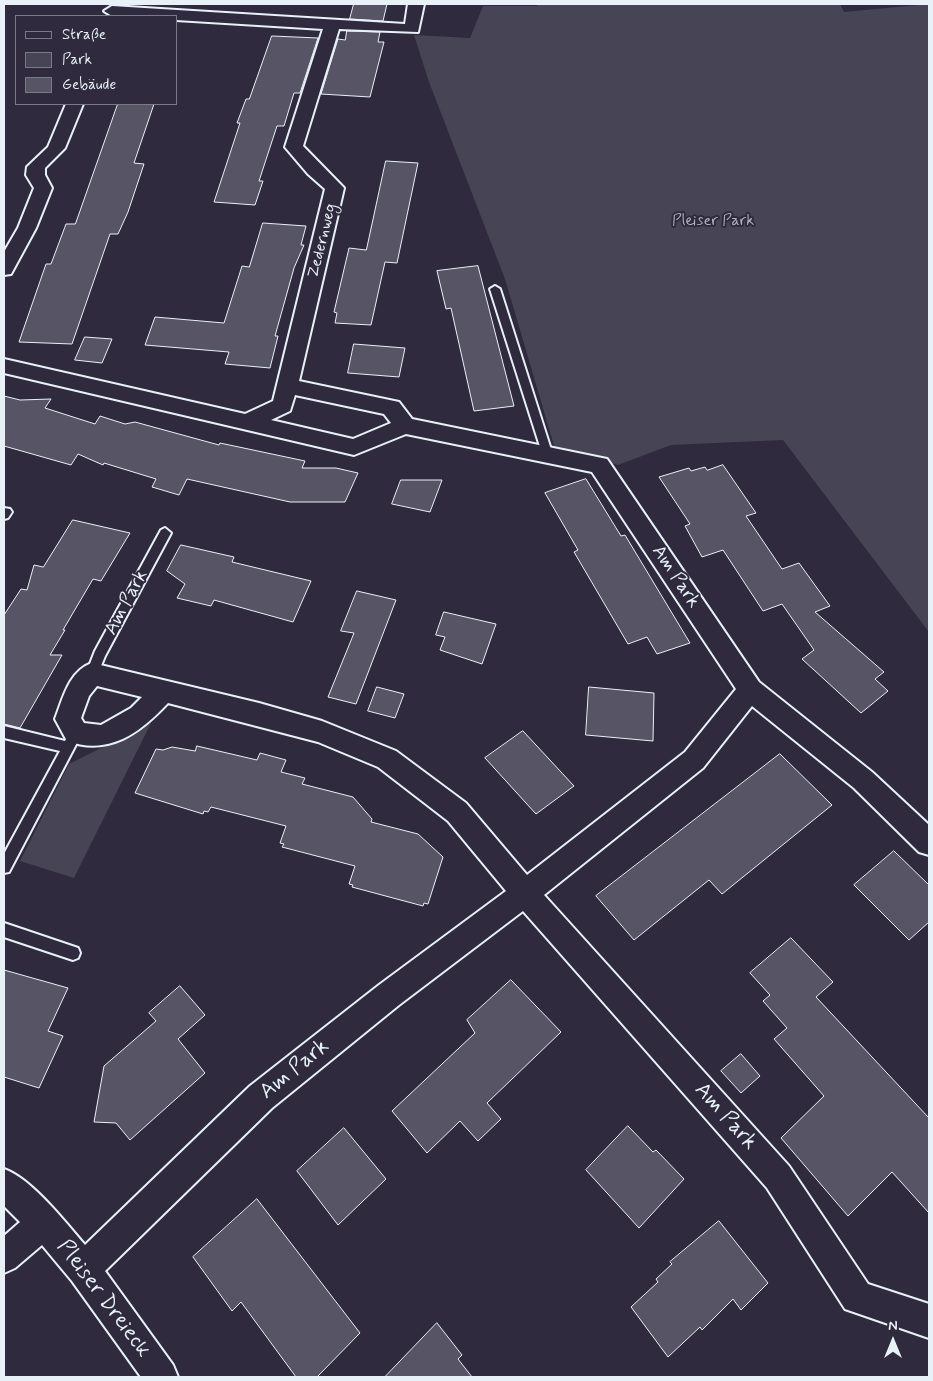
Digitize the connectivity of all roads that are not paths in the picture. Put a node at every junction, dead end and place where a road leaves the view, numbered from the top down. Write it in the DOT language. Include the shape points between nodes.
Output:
graph roads {
  1 [pos="416,4"];
  2 [pos="111,10"];
  3 [pos="332,25"];
  4 [pos="74,105"];
  5 [pos="4,269"];
  6 [pos="495,289"];
  7 [pos="4,366"];
  8 [pos="287,386"];
  9 [pos="247,422"];
  10 [pos="405,426"];
  11 [pos="548,456"];
  12 [pos="165,533"];
  13 [pos="92,674"];
  14 [pos="750,690"];
  15 [pos="164,691"];
  16 [pos="4,732"];
  17 [pos="71,740"];
  18 [pos="929,843"];
  19 [pos="4,867"];
  20 [pos="525,893"];
  21 [pos="4,930"];
  22 [pos="74,953"];
  23 [pos="4,1185"];
  24 [pos="44,1222"];
  25 [pos="4,1258"];
  26 [pos="84,1269"];
  27 [pos="929,1321"];
  28 [pos="161,1377"];
  1 -- 3 [label="street" via="412,29"];
  2 -- 3 [label="street"];
  3 -- 8 [label="street, Zedernweg" via="294,147 336,188"];
  4 -- 5 [label="street" via="56,148 35,169 43,188 27,228"];
  6 -- 11 [label="lane"];
  7 -- 9 [label="street"];
  8 -- 9 [label="street, Zedernweg" via="282,406"];
  8 -- 10 [label="street" via="391,408"];
  9 -- 10 [label="street" via="354,447"];
  10 -- 11 [label="street"];
  11 -- 14 [label="street, Am Park" via="599,465"];
  12 -- 13 [label="lane, Am Park" via="99,655"];
  13 -- 15 [label="street, Am Park"];
  13 -- 17 [label="street, Am Park" via="78,691 68,719"];
  14 -- 18 [label="street, Am Park" via="863,780"];
  14 -- 20 [label="street, Am Park" via="694,760"];
  15 -- 17 [label="street" via="140,716 103,736"];
  15 -- 20 [label="street, Am Park" via="322,732 387,759 456,812"];
  16 -- 17 [label="lane"];
  17 -- 19 [label="lane"];
  20 -- 26 [label="street, Am Park" via="389,995 261,1098"];
  20 -- 27 [label="street, Am Park" via="778,1177 857,1298"];
  21 -- 22 [label="lane"];
  23 -- 24 [label="street, Pleiser Dreieck"];
  24 -- 25 [label="street, Pleiser Dreieck"];
  24 -- 26 [label="street, Pleiser Dreieck"];
  26 -- 28 [label="street, Pleiser Dreieck"];
}
